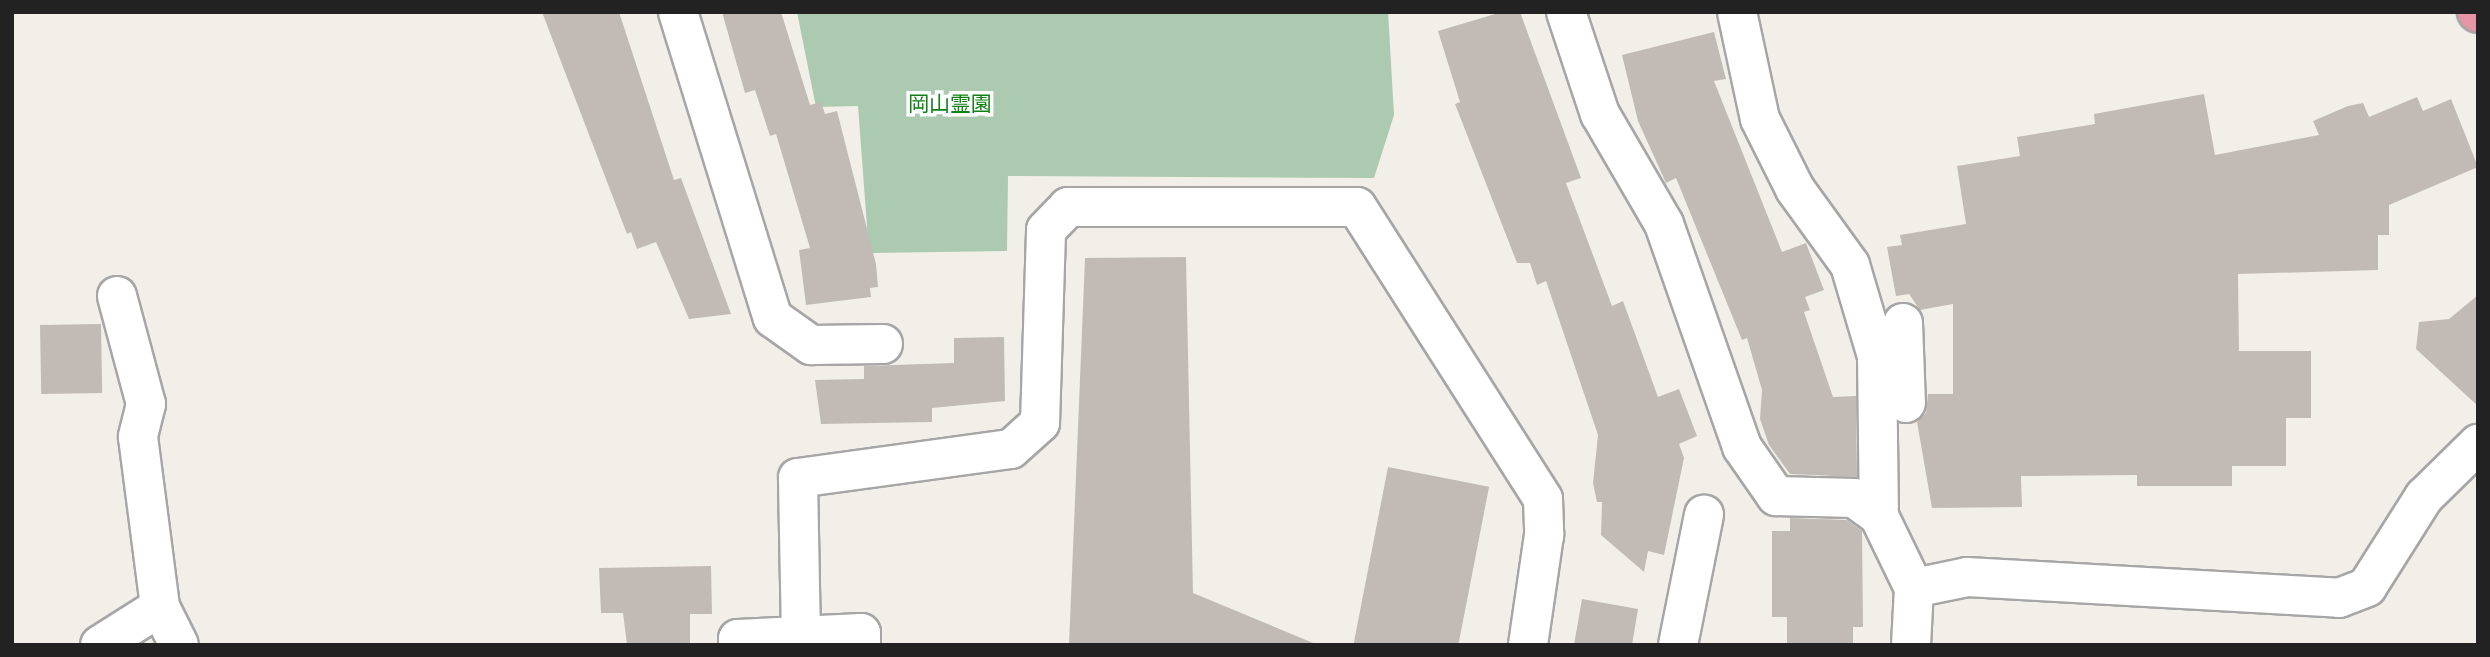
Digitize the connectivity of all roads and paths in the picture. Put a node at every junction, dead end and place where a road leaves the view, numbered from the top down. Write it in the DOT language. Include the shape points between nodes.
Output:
graph roads {
  1 [pos="678,12"];
  2 [pos="1566,12"];
  3 [pos="1737,12"];
  4 [pos="117,296"];
  5 [pos="1903,323"];
  6 [pos="883,344"];
  7 [pos="2478,444"];
  8 [pos="1704,515"];
  9 [pos="1880,516"];
  10 [pos="1908,573"];
  11 [pos="160,607"];
  12 [pos="801,637"];
  13 [pos="100,645"];
  14 [pos="179,645"];
  15 [pos="738,645"];
  16 [pos="861,645"];
  17 [pos="1528,645"];
  18 [pos="1678,645"];
  19 [pos="1911,645"];
  1 -- 6 [label="street" via="773,318 811,345"];
  2 -- 9 [label="street" via="1600,114 1664,224 1742,447 1776,496 1854,498"];
  3 -- 9 [label="street" via="1760,119 1795,189 1850,265 1877,356"];
  4 -- 11 [label="street" via="146,404 138,437"];
  5 -- 10 [label="street"];
  7 -- 10 [label="street" via="2424,497 2367,587 2339,598"];
  8 -- 18 [label="street"];
  9 -- 10 [label="street"];
  10 -- 19 [label="street"];
  11 -- 13 [label="street"];
  11 -- 14 [label="street"];
  12 -- 15 [label="street" via="738,639"];
  12 -- 16 [label="street" via="861,633"];
  12 -- 17 [label="street" via="798,478 1012,449 1040,422 1046,230 1068,207 1357,208 1543,499 1544,535"];
}
